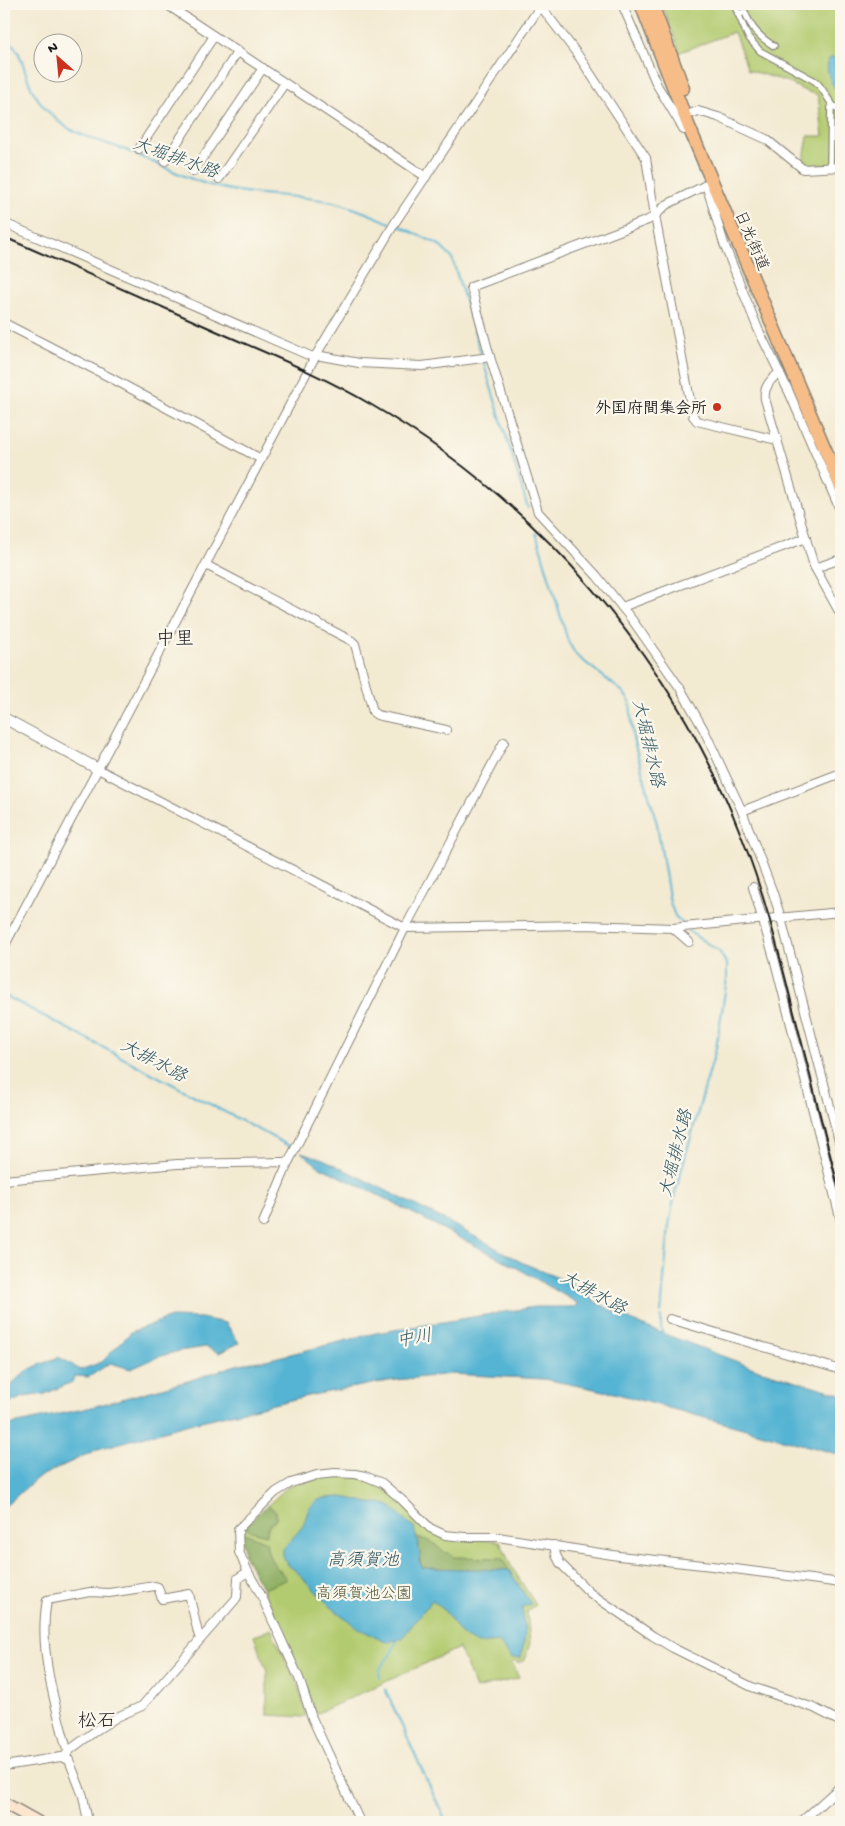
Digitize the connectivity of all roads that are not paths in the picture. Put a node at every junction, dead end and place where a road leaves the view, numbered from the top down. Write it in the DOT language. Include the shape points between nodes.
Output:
graph roads {
  1 [pos="166,4"];
  2 [pos="540,4"];
  3 [pos="622,4"];
  4 [pos="642,4"];
  5 [pos="652,4"];
  6 [pos="734,4"];
  7 [pos="738,14"];
  8 [pos="214,36"];
  9 [pos="774,46"];
  10 [pos="238,51"];
  11 [pos="262,68"];
  12 [pos="285,83"];
  13 [pos="831,103"];
  14 [pos="841,112"];
  15 [pos="688,119"];
  16 [pos="139,149"];
  17 [pos="165,161"];
  18 [pos="841,167"];
  19 [pos="830,168"];
  20 [pos="193,172"];
  21 [pos="426,177"];
  22 [pos="219,179"];
  23 [pos="709,183"];
  24 [pos="655,216"];
  25 [pos="4,223"];
  26 [pos="4,323"];
  27 [pos="490,356"];
  28 [pos="316,357"];
  29 [pos="780,373"];
  30 [pos="777,440"];
  31 [pos="261,459"];
  32 [pos="841,467"];
  33 [pos="841,487"];
  34 [pos="841,512"];
  35 [pos="806,538"];
  36 [pos="841,559"];
  37 [pos="206,565"];
  38 [pos="815,568"];
  39 [pos="622,607"];
  40 [pos="841,615"];
  41 [pos="4,718"];
  42 [pos="446,730"];
  43 [pos="504,742"];
  44 [pos="98,769"];
  45 [pos="841,773"];
  46 [pos="742,811"];
  47 [pos="754,887"];
  48 [pos="841,912"];
  49 [pos="781,918"];
  50 [pos="762,919"];
  51 [pos="405,928"];
  52 [pos="673,928"];
  53 [pos="689,942"];
  54 [pos="4,947"];
  55 [pos="841,1149"];
  56 [pos="289,1161"];
  57 [pos="4,1180"];
  58 [pos="841,1221"];
  59 [pos="263,1223"];
  60 [pos="670,1319"];
  61 [pos="841,1370"];
  62 [pos="554,1545"];
  63 [pos="248,1572"];
  64 [pos="841,1583"];
  65 [pos="200,1639"];
  66 [pos="841,1722"];
  67 [pos="67,1754"];
  68 [pos="4,1766"];
  69 [pos="841,1786"];
  70 [pos="4,1803"];
  71 [pos="38,1822"];
  72 [pos="88,1822"];
  73 [pos="360,1822"];
  74 [pos="801,1822"];
  1 -- 8 [label="street"];
  2 -- 21 [label="street"];
  2 -- 24 [label="street" via="646,158"];
  3 -- 15 [label="street" via="657,85 684,130"];
  4 -- 15 [label="highway, 日光街道"];
  5 -- 15 [label="highway, 日光街道"];
  6 -- 7 [label="street"];
  7 -- 9 [label="street" via="745,12 761,38"];
  7 -- 13 [label="street" via="748,37 760,51 815,81"];
  8 -- 10 [label="street"];
  8 -- 16 [label="street"];
  10 -- 11 [label="street"];
  10 -- 17 [label="street"];
  11 -- 12 [label="street"];
  11 -- 20 [label="street"];
  12 -- 21 [label="street"];
  12 -- 22 [label="street"];
  13 -- 14 [label="street"];
  13 -- 19 [label="street"];
  15 -- 19 [label="street" via="698,111 718,117 766,139 803,169"];
  15 -- 23 [label="highway, 日光街道"];
  15 -- 32 [label="highway, 日光街道"];
  18 -- 19 [label="street"];
  21 -- 28 [label="street" via="390,230"];
  23 -- 24 [label="street" via="666,205"];
  23 -- 29 [label="street" via="724,244 758,329"];
  23 -- 33 [label="highway, 日光街道"];
  24 -- 27 [label="street" via="471,287"];
  24 -- 30 [label="street" via="693,416 697,421"];
  25 -- 28 [label="street"];
  26 -- 31 [label="street"];
  27 -- 28 [label="street" via="422,366"];
  27 -- 39 [label="street" via="538,512"];
  28 -- 31 [label="street"];
  29 -- 30 [label="street" via="772,379 764,394"];
  29 -- 34 [label="street"];
  30 -- 35 [label="street"];
  31 -- 37 [label="street"];
  35 -- 38 [label="street"];
  35 -- 39 [label="street"];
  36 -- 38 [label="street"];
  37 -- 42 [label="street" via="352,641 373,712 377,715"];
  37 -- 44 [label="street"];
  38 -- 40 [label="street"];
  39 -- 46 [label="street" via="680,688 704,730"];
  41 -- 44 [label="street"];
  43 -- 51 [label="street"];
  44 -- 51 [label="street"];
  44 -- 54 [label="street"];
  45 -- 46 [label="street"];
  46 -- 49 [label="street"];
  47 -- 50 [label="street"];
  48 -- 49 [label="street"];
  49 -- 50 [label="street"];
  49 -- 55 [label="street"];
  50 -- 52 [label="street"];
  50 -- 58 [label="street"];
  51 -- 52 [label="street" via="585,925"];
  51 -- 56 [label="street"];
  52 -- 53 [label="street"];
  56 -- 57 [label="street" via="177,1164"];
  56 -- 59 [label="street"];
  60 -- 61 [label="street"];
  62 -- 63 [label="street" via="498,1537 445,1535 430,1528 382,1483 365,1476 335,1473 306,1478 283,1487 238,1529 240,1552"];
  62 -- 64 [label="street"];
  62 -- 66 [label="street" via="560,1563 590,1593 652,1636 752,1687 814,1708"];
  63 -- 65 [label="street" via="238,1578 235,1600"];
  63 -- 73 [label="street" via="299,1678 312,1718"];
  65 -- 67 [label="street" via="142,1706 117,1717"];
  65 -- 67 [label="street" via="189,1594 162,1599 155,1586 46,1600 47,1664"];
  67 -- 68 [label="street"];
  67 -- 72 [label="street"];
  69 -- 74 [label="street"];
  70 -- 71 [label="main road"];
}
